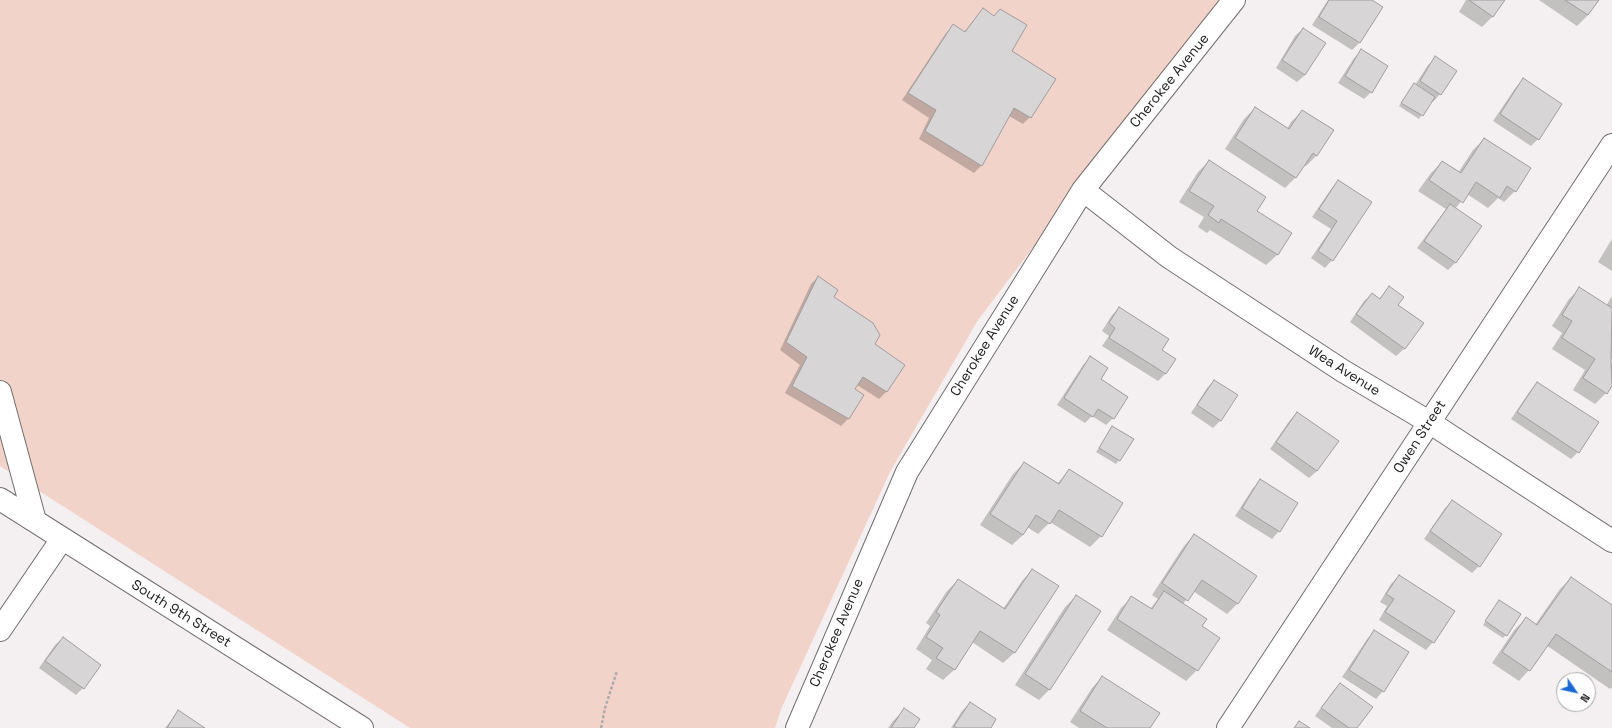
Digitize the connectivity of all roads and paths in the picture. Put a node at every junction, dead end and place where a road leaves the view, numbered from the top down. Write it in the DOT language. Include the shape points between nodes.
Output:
graph roads {
  1 [pos="1234,0"];
  2 [pos="1612,145"];
  3 [pos="1083,190"];
  4 [pos="0,392"];
  5 [pos="1429,422"];
  6 [pos="0,499"];
  7 [pos="35,521"];
  8 [pos="62,539"];
  9 [pos="1612,541"];
  10 [pos="0,630"];
  11 [pos="617,671"];
  12 [pos="362,728"];
  13 [pos="601,728"];
  14 [pos="797,728"];
  15 [pos="1228,728"];
  1 -- 3 [label="street, Cherokee Avenue"];
  2 -- 5 [label="street, Owen Street"];
  3 -- 5 [label="street, Wea Avenue" via="1169,257 1343,371"];
  3 -- 14 [label="street, Cherokee Avenue" via="906,472"];
  4 -- 7 [label="street"];
  5 -- 9 [label="street, Wea Avenue"];
  5 -- 15 [label="street, Owen Street"];
  6 -- 7 [label="street, South 9th Street"];
  7 -- 8 [label="street, South 9th Street"];
  8 -- 10 [label="street"];
  8 -- 12 [label="street, South 9th Street"];
  11 -- 13 [label="path"];
}
